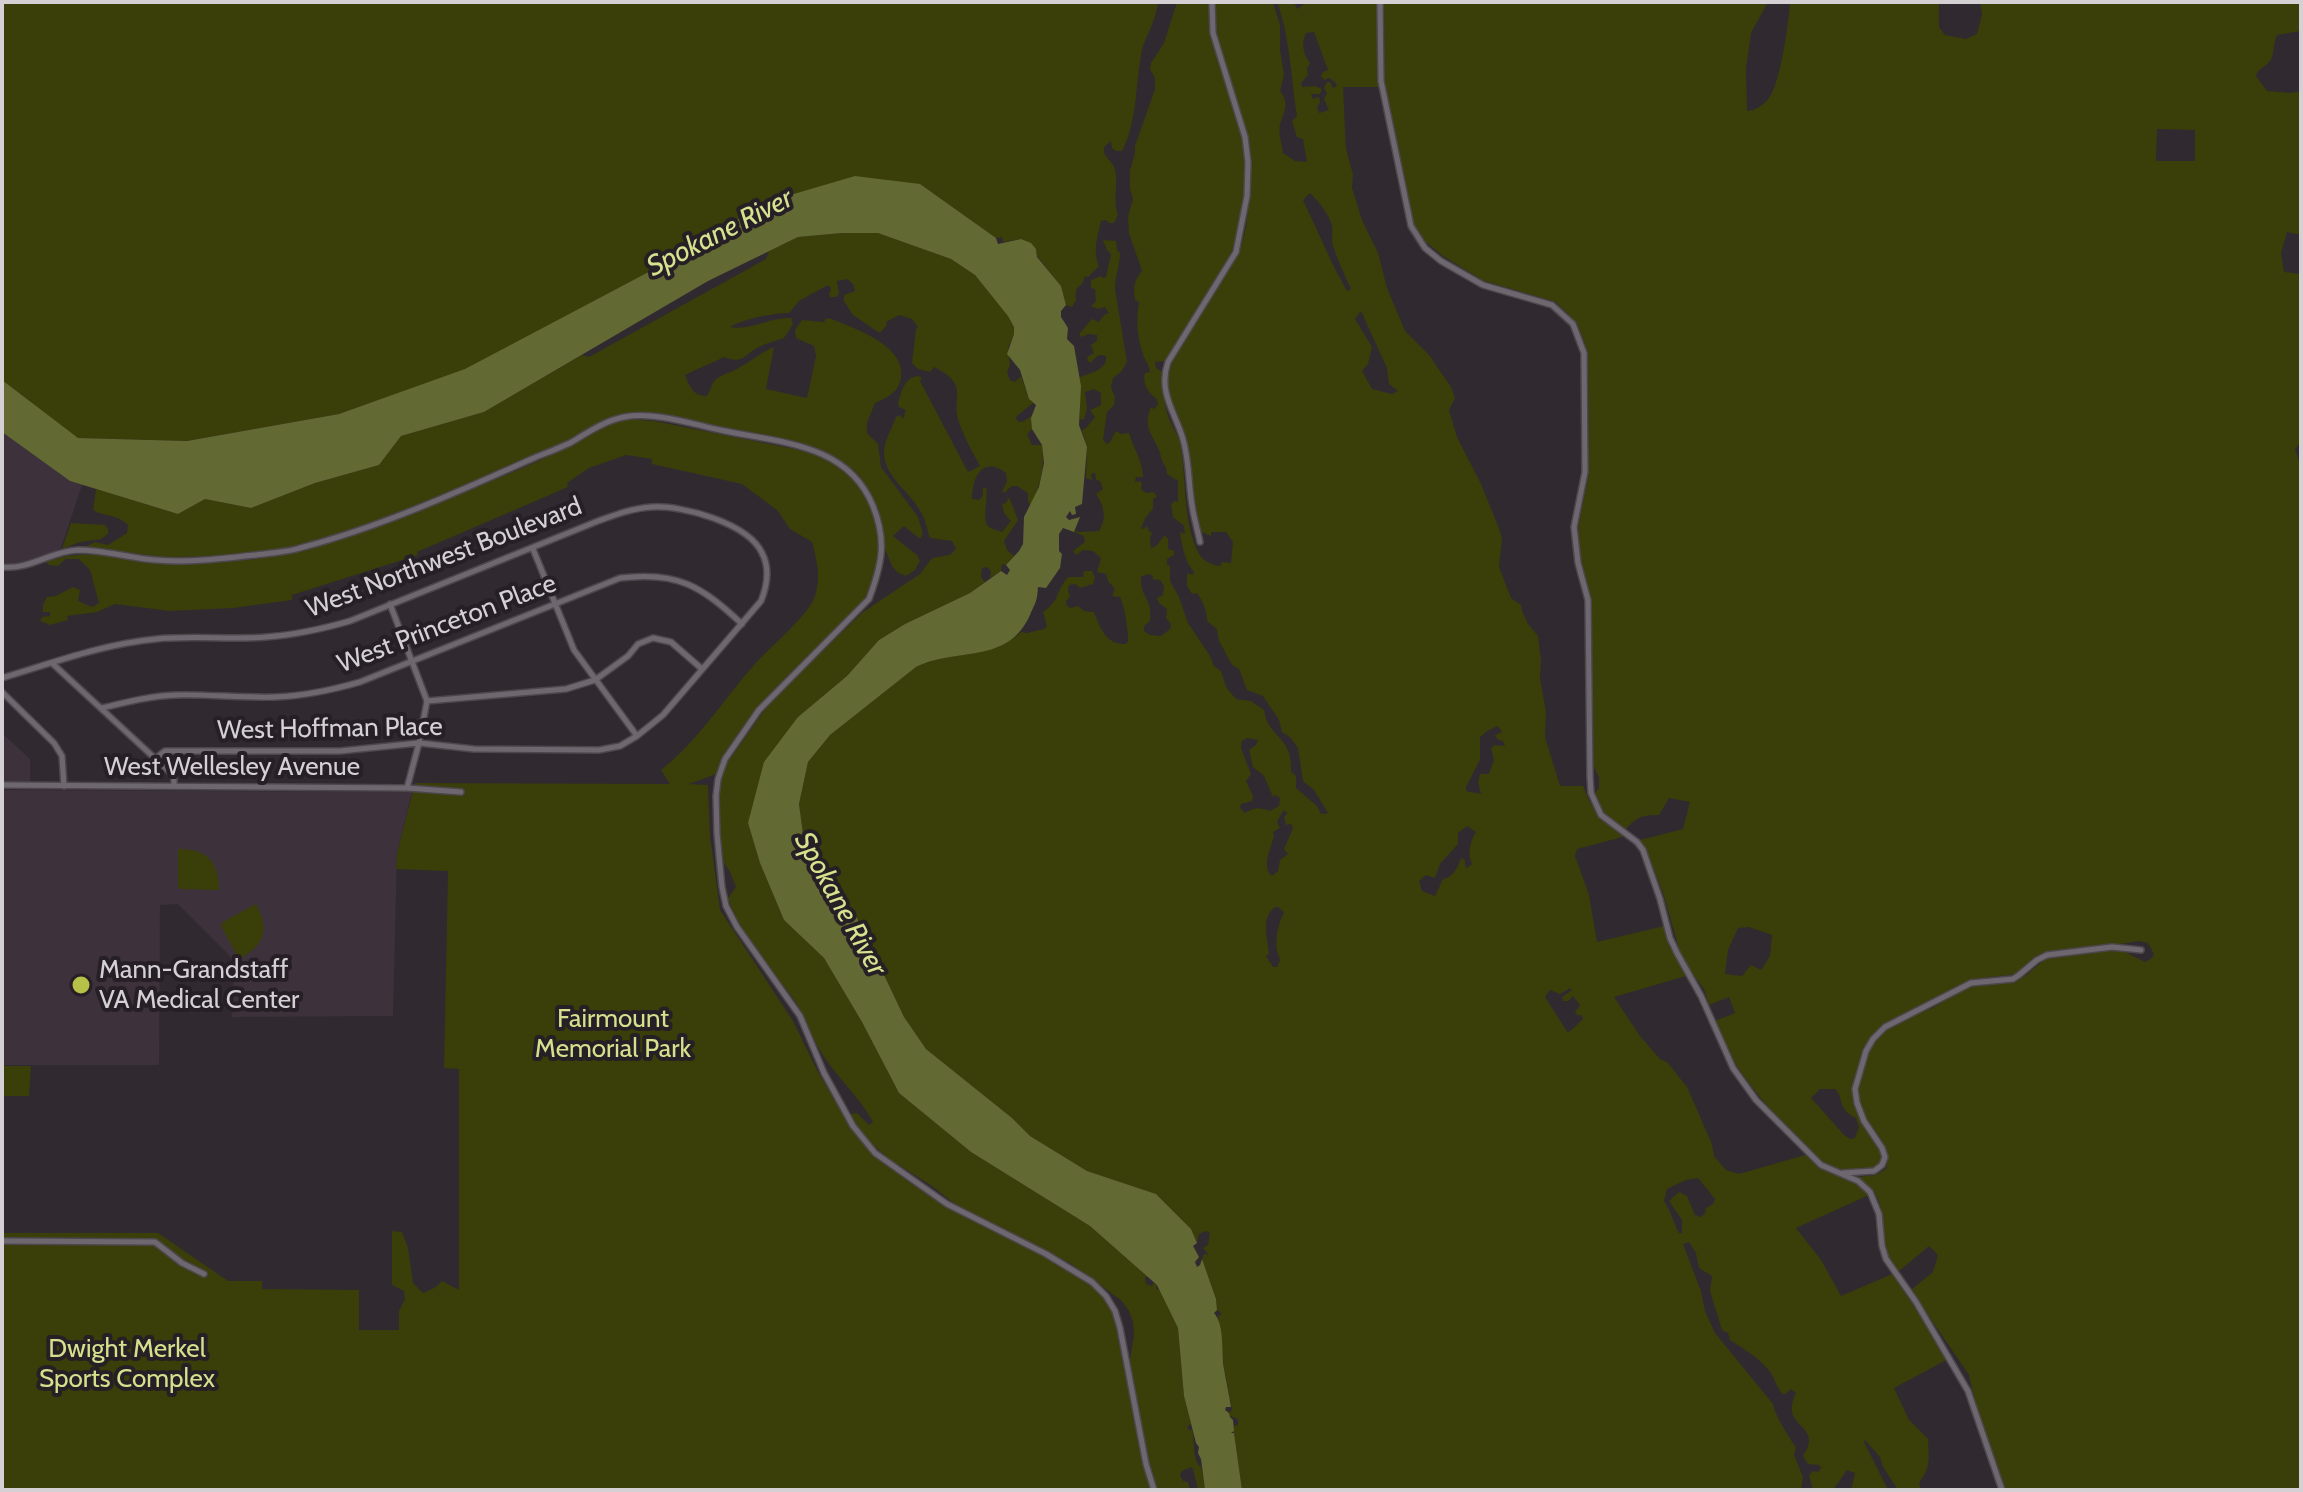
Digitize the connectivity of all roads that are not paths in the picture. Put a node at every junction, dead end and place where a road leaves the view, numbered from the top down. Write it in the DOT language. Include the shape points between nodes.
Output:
graph roads {
  1 [pos="1212,2"];
  2 [pos="1380,2"];
  3 [pos="1200,542"];
  4 [pos="533,549"];
  5 [pos="2,567"];
  6 [pos="390,604"];
  7 [pos="556,604"];
  8 [pos="742,624"];
  9 [pos="413,660"];
  10 [pos="52,663"];
  11 [pos="702,669"];
  12 [pos="2,678"];
  13 [pos="595,680"];
  14 [pos="2,692"];
  15 [pos="427,701"];
  16 [pos="102,708"];
  17 [pos="637,736"];
  18 [pos="419,743"];
  19 [pos="156,758"];
  20 [pos="2,785"];
  21 [pos="64,786"];
  22 [pos="174,786"];
  23 [pos="407,788"];
  24 [pos="461,792"];
  25 [pos="2141,950"];
  26 [pos="1841,1174"];
  27 [pos="2,1241"];
  28 [pos="204,1274"];
  29 [pos="1154,1490"];
  30 [pos="2002,1490"];
  1 -- 3 [label="street" via="1213,33 1248,162 1236,252 1165,372"];
  2 -- 26 [label="street" via="1381,81 1411,226 1425,248 1483,285 1552,305 1573,324 1584,353 1585,472 1574,527 1588,600 1591,793 1601,815 1643,850 1670,938 1733,1068 1802,1148"];
  4 -- 6 [label="street, West Northwest Boulevard"];
  4 -- 7 [label="street"];
  4 -- 8 [label="street, West Northwest Boulevard" via="630,510 672,507 711,518 750,538 762,553 766,588"];
  5 -- 29 [label="street" via="26,566 79,550 197,561 297,549 459,491 626,416 656,417 797,446 833,458 854,473 879,521 883,550 878,576 869,599 759,710 725,759 716,796 726,906 800,1016 853,1126 875,1153 947,1204 1072,1268 1106,1296 1120,1328"];
  6 -- 9 [label="street"];
  6 -- 10 [label="street, West Northwest Boulevard" via="298,634 125,642"];
  7 -- 8 [label="street, West Princeton Place" via="620,578 648,575 701,590"];
  7 -- 9 [label="street, West Princeton Place"];
  7 -- 13 [label="street" via="574,650"];
  8 -- 11 [label="street, West Hoffman Place"];
  9 -- 15 [label="street"];
  9 -- 16 [label="street, West Princeton Place" via="318,692 275,697 175,695"];
  10 -- 12 [label="street, West Northwest Boulevard"];
  10 -- 16 [label="street"];
  11 -- 13 [label="street" via="671,642 653,638"];
  11 -- 17 [label="street, West Hoffman Place" via="663,715"];
  13 -- 15 [label="street" via="555,691"];
  13 -- 17 [label="street"];
  14 -- 21 [label="street" via="54,743 62,756"];
  15 -- 18 [label="street"];
  16 -- 19 [label="street"];
  17 -- 18 [label="street, West Hoffman Place" via="599,750"];
  18 -- 19 [label="street, West Hoffman Place" via="340,751 165,751"];
  18 -- 23 [label="street"];
  19 -- 22 [label="street" via="174,776"];
  20 -- 21 [label="street, West Wellesley Avenue"];
  21 -- 22 [label="street, West Wellesley Avenue"];
  22 -- 23 [label="street, West Wellesley Avenue"];
  23 -- 24 [label="street, West Wellesley Avenue"];
  25 -- 26 [label="street" via="2112,947 2047,955 2013,979 1971,983 1885,1027 1866,1051 1855,1089 1864,1121 1885,1157 1874,1171"];
  26 -- 30 [label="street" via="1858,1181 1876,1203 1886,1259 1968,1391"];
  27 -- 28 [label="street" via="155,1242"];
}
